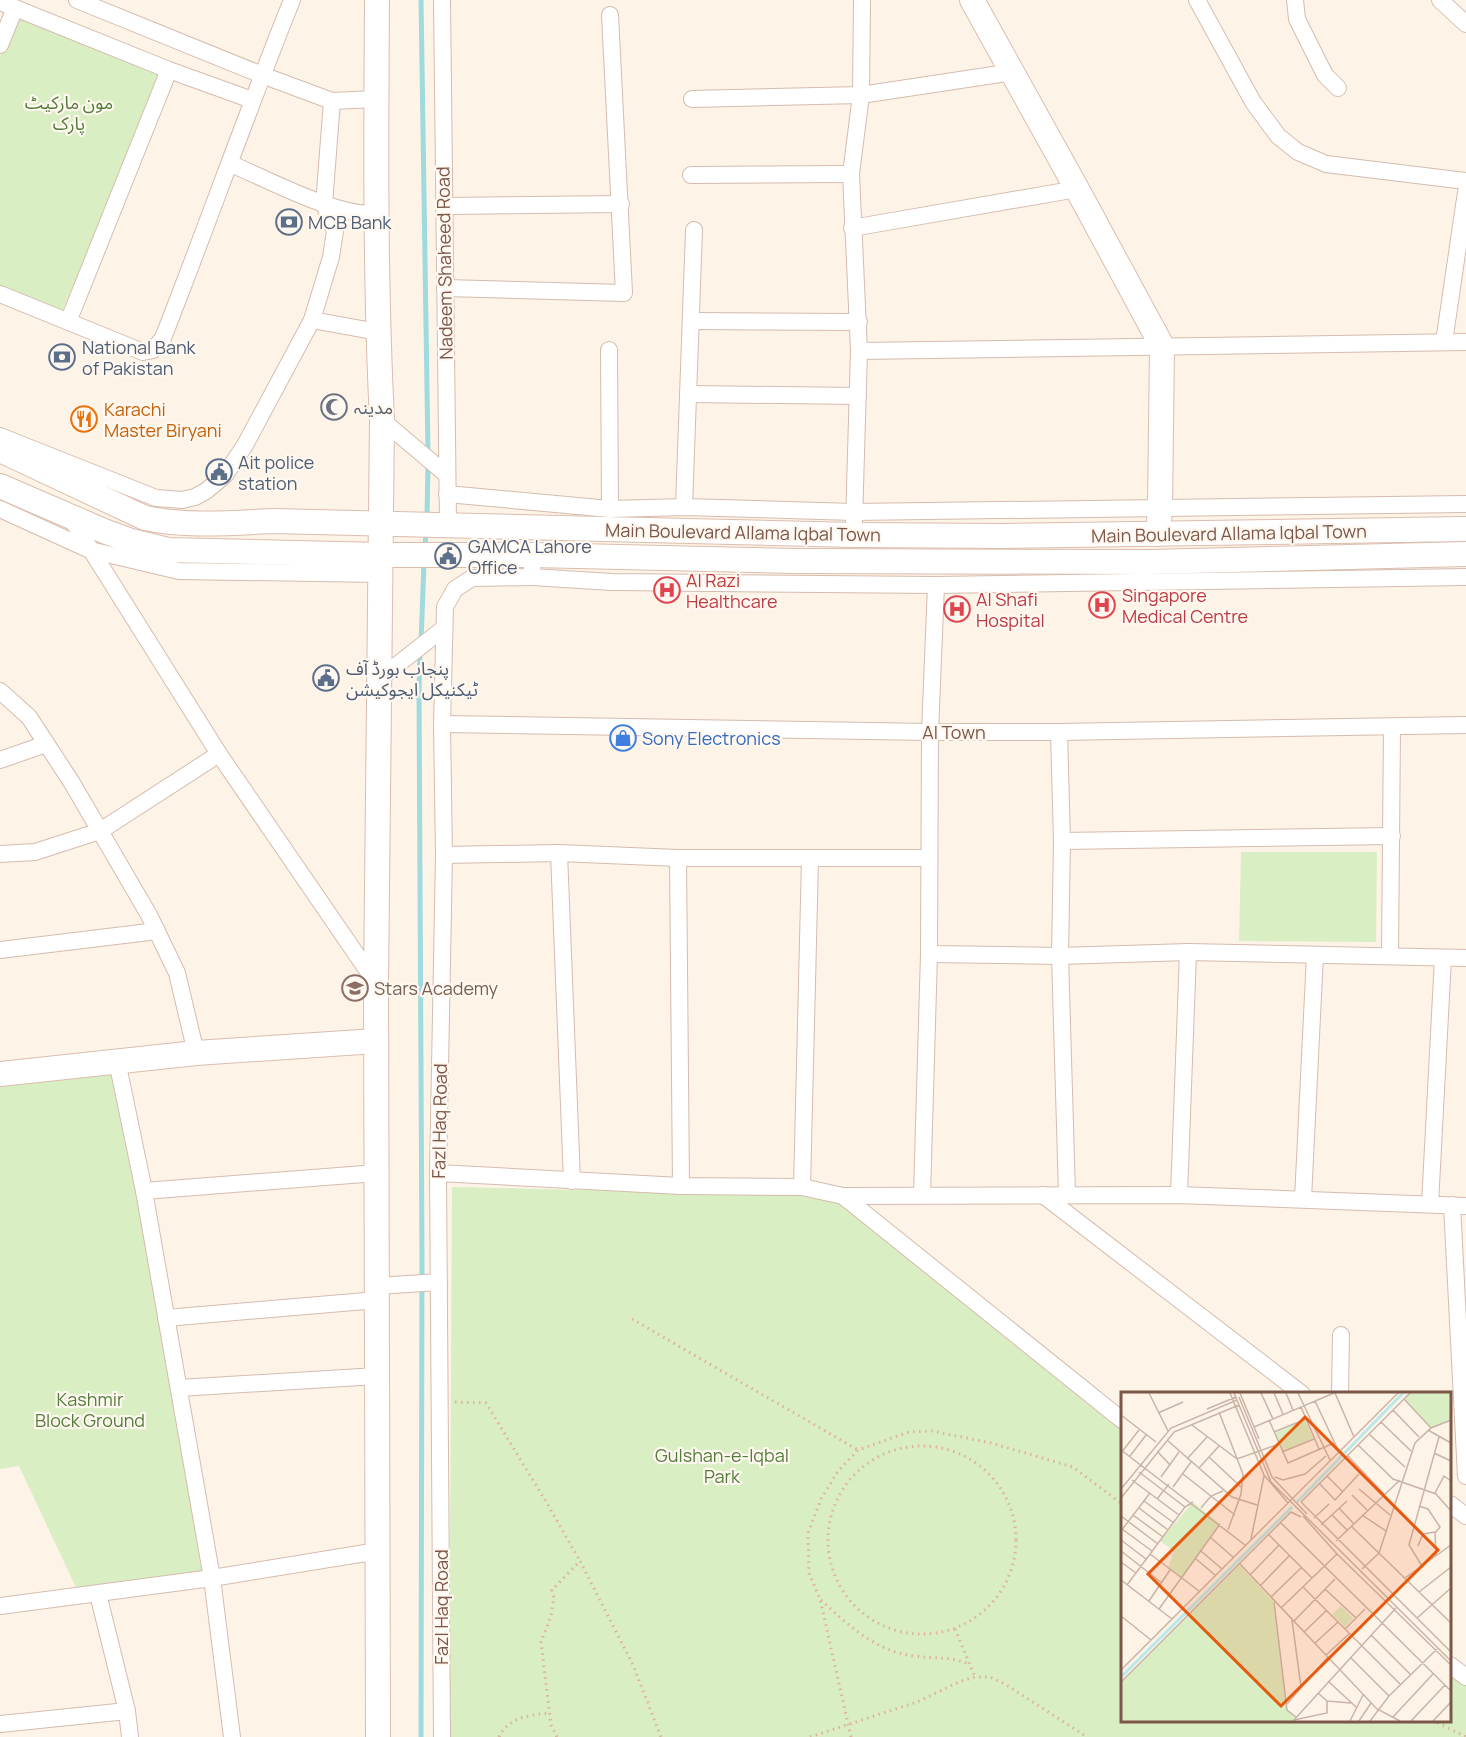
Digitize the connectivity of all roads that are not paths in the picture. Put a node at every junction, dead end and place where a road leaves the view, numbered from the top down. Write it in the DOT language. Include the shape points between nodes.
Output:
graph roads {
  1 [pos="77,0"];
  2 [pos="292,0"];
  3 [pos="442,0"];
  4 [pos="862,0"];
  5 [pos="972,0"];
  6 [pos="1197,0"];
  7 [pos="1295,0"];
  8 [pos="1440,0"];
  9 [pos="371,2"];
  10 [pos="8,5"];
  11 [pos="610,15"];
  12 [pos="1466,24"];
  13 [pos="0,45"];
  14 [pos="169,70"];
  15 [pos="1013,72"];
  16 [pos="262,75"];
  17 [pos="1338,88"];
  18 [pos="861,95"];
  19 [pos="376,99"];
  20 [pos="692,99"];
  21 [pos="252,100"];
  22 [pos="332,101"];
  23 [pos="231,164"];
  24 [pos="851,174"];
  25 [pos="692,175"];
  26 [pos="1466,182"];
  27 [pos="1077,189"];
  28 [pos="1466,192"];
  29 [pos="324,204"];
  30 [pos="621,204"];
  31 [pos="444,206"];
  32 [pos="376,213"];
  33 [pos="852,228"];
  34 [pos="694,230"];
  35 [pos="445,288"];
  36 [pos="0,294"];
  37 [pos="312,320"];
  38 [pos="691,321"];
  39 [pos="68,322"];
  40 [pos="859,322"];
  41 [pos="378,332"];
  42 [pos="1444,342"];
  43 [pos="1466,342"];
  44 [pos="1162,346"];
  45 [pos="609,350"];
  46 [pos="859,351"];
  47 [pos="688,394"];
  48 [pos="858,396"];
  49 [pos="382,420"];
  50 [pos="0,435"];
  51 [pos="0,450"];
  52 [pos="444,472"];
  53 [pos="0,486"];
  54 [pos="447,494"];
  55 [pos="195,497"];
  56 [pos="1466,504"];
  57 [pos="684,507"];
  58 [pos="1160,508"];
  59 [pos="0,509"];
  60 [pos="610,509"];
  61 [pos="68,515"];
  62 [pos="206,524"];
  63 [pos="391,524"];
  64 [pos="854,524"];
  65 [pos="443,525"];
  66 [pos="1466,529"];
  67 [pos="1158,534"];
  68 [pos="90,550"];
  69 [pos="1466,554"];
  70 [pos="385,562"];
  71 [pos="532,566"];
  72 [pos="1466,577"];
  73 [pos="936,585"];
  74 [pos="444,628"];
  75 [pos="378,680"];
  76 [pos="0,691"];
  77 [pos="442,724"];
  78 [pos="1466,725"];
  79 [pos="1392,727"];
  80 [pos="930,732"];
  81 [pos="1059,732"];
  82 [pos="46,744"];
  83 [pos="219,754"];
  84 [pos="0,760"];
  85 [pos="100,831"];
  86 [pos="1392,836"];
  87 [pos="1062,842"];
  88 [pos="559,853"];
  89 [pos="0,854"];
  90 [pos="444,855"];
  91 [pos="678,858"];
  92 [pos="929,858"];
  93 [pos="810,859"];
  94 [pos="157,932"];
  95 [pos="0,950"];
  96 [pos="1188,951"];
  97 [pos="929,954"];
  98 [pos="1315,955"];
  99 [pos="1060,956"];
  100 [pos="1390,956"];
  101 [pos="1443,958"];
  102 [pos="1466,958"];
  103 [pos="376,984"];
  104 [pos="376,1041"];
  105 [pos="196,1053"];
  106 [pos="117,1061"];
  107 [pos="0,1074"];
  108 [pos="377,1173"];
  109 [pos="438,1173"];
  110 [pos="572,1181"];
  111 [pos="681,1186"];
  112 [pos="802,1187"];
  113 [pos="144,1191"];
  114 [pos="1066,1194"];
  115 [pos="922,1195"];
  116 [pos="1043,1195"];
  117 [pos="1179,1195"];
  118 [pos="843,1196"];
  119 [pos="1304,1199"];
  120 [pos="1430,1204"];
  121 [pos="1459,1205"];
  122 [pos="435,1282"];
  123 [pos="377,1293"];
  124 [pos="166,1318"];
  125 [pos="1341,1335"];
  126 [pos="377,1376"];
  127 [pos="178,1388"];
  128 [pos="1299,1392"];
  129 [pos="1340,1392"];
  130 [pos="1121,1419"];
  131 [pos="1466,1476"];
  132 [pos="1451,1505"];
  133 [pos="1466,1516"];
  134 [pos="378,1551"];
  135 [pos="212,1578"];
  136 [pos="98,1594"];
  137 [pos="0,1606"];
  138 [pos="1451,1666"];
  139 [pos="1466,1677"];
  140 [pos="127,1711"];
  141 [pos="0,1724"];
  142 [pos="33,1729"];
  143 [pos="130,1737"];
  144 [pos="232,1737"];
  145 [pos="378,1737"];
  146 [pos="441,1737"];
  1 -- 16 [label="street"];
  2 -- 16 [label="street"];
  3 -- 31 [label="street, Nadeem Shaheed Road"];
  4 -- 18 [label="street"];
  5 -- 15 [label="main road"];
  6 -- 26 [label="street" via="1253,102 1278,136 1298,153 1326,164"];
  7 -- 17 [label="street" via="1297,19 1325,75"];
  8 -- 12 [label="street"];
  9 -- 19 [label="main road"];
  10 -- 13 [label="street"];
  10 -- 14 [label="street"];
  11 -- 30 [label="street"];
  14 -- 21 [label="street"];
  14 -- 39 [label="street"];
  15 -- 18 [label="street"];
  15 -- 27 [label="main road"];
  16 -- 21 [label="street"];
  16 -- 22 [label="street"];
  18 -- 20 [label="street"];
  18 -- 24 [label="street"];
  19 -- 22 [label="street"];
  19 -- 32 [label="main road"];
  21 -- 23 [label="street"];
  22 -- 29 [label="street"];
  23 -- 29 [label="street"];
  23 -- 39 [label="street" via="163,338 153,350 143,352"];
  24 -- 25 [label="street"];
  24 -- 33 [label="street"];
  27 -- 33 [label="street"];
  27 -- 44 [label="main road"];
  28 -- 42 [label="street"];
  29 -- 32 [label="street" via="363,215"];
  29 -- 37 [label="street" via="335,231"];
  30 -- 31 [label="street"];
  30 -- 35 [label="street" via="624,294"];
  31 -- 35 [label="street, Nadeem Shaheed Road"];
  32 -- 41 [label="main road"];
  33 -- 40 [label="street"];
  34 -- 38 [label="street"];
  35 -- 52 [label="street, Nadeem Shaheed Road"];
  36 -- 39 [label="street"];
  37 -- 41 [label="street"];
  37 -- 55 [label="street" via="232,466 216,484"];
  38 -- 40 [label="street"];
  38 -- 47 [label="street"];
  40 -- 46 [label="street"];
  41 -- 49 [label="main road"];
  42 -- 43 [label="street"];
  42 -- 44 [label="street"];
  44 -- 46 [label="street"];
  44 -- 58 [label="main road"];
  45 -- 60 [label="street"];
  46 -- 48 [label="street"];
  47 -- 48 [label="street"];
  47 -- 57 [label="street"];
  48 -- 64 [label="street"];
  49 -- 52 [label="street"];
  49 -- 63 [label="main road"];
  50 -- 55 [label="street" via="156,498"];
  51 -- 62 [label="main road, Main Boulevard Allama Iqbal Town" via="145,518"];
  52 -- 54 [label="street, Nadeem Shaheed Road"];
  53 -- 61 [label="main road, Main Boulevard Allama Iqbal Town"];
  54 -- 60 [label="street"];
  54 -- 65 [label="street, Nadeem Shaheed Road"];
  55 -- 62 [label="street"];
  56 -- 58 [label="street"];
  57 -- 60 [label="street"];
  57 -- 64 [label="street"];
  58 -- 64 [label="street"];
  58 -- 67 [label="main road"];
  59 -- 68 [label="street"];
  61 -- 68 [label="street"];
  61 -- 70 [label="main road, Main Boulevard Allama Iqbal Town" via="131,541 168,550"];
  62 -- 63 [label="main road, Main Boulevard Allama Iqbal Town"];
  63 -- 65 [label="main road, Main Boulevard Allama Iqbal Town"];
  63 -- 70 [label="main road"];
  64 -- 65 [label="main road, Main Boulevard Allama Iqbal Town"];
  64 -- 67 [label="main road, Main Boulevard Allama Iqbal Town" via="1003,536"];
  66 -- 67 [label="main road, Main Boulevard Allama Iqbal Town"];
  68 -- 70 [label="street" via="179,571"];
  68 -- 83 [label="street"];
  69 -- 71 [label="main road, Main Boulevard Allama Iqbal Town" via="1149,562 795,561"];
  70 -- 71 [label="main road, Main Boulevard Allama Iqbal Town" via="438,555"];
  70 -- 75 [label="main road"];
  71 -- 73 [label="street, Fazl Haq Road" via="612,582"];
  71 -- 74 [label="street, Fazl Haq Road" via="463,582 448,598"];
  72 -- 73 [label="street, Fazl Haq Road"];
  73 -- 80 [label="street"];
  74 -- 75 [label="street"];
  74 -- 77 [label="street, Fazl Haq Road"];
  75 -- 103 [label="main road"];
  76 -- 82 [label="street" via="29,717"];
  77 -- 80 [label="street, AI Town"];
  77 -- 90 [label="street, Fazl Haq Road"];
  78 -- 79 [label="street, AI Town"];
  79 -- 81 [label="street, AI Town"];
  79 -- 86 [label="street"];
  80 -- 81 [label="street, AI Town"];
  80 -- 92 [label="street"];
  81 -- 87 [label="street"];
  82 -- 84 [label="street"];
  82 -- 85 [label="street"];
  83 -- 85 [label="street"];
  83 -- 103 [label="street"];
  85 -- 89 [label="street" via="35,852"];
  85 -- 94 [label="street"];
  86 -- 87 [label="street"];
  86 -- 100 [label="street"];
  87 -- 99 [label="street"];
  88 -- 90 [label="street"];
  88 -- 91 [label="street"];
  88 -- 110 [label="street"];
  90 -- 109 [label="street, Fazl Haq Road"];
  91 -- 93 [label="street"];
  91 -- 111 [label="street"];
  92 -- 93 [label="street"];
  92 -- 97 [label="street"];
  93 -- 112 [label="street"];
  94 -- 95 [label="street"];
  94 -- 105 [label="street" via="177,973"];
  96 -- 98 [label="street"];
  96 -- 99 [label="street"];
  96 -- 117 [label="street"];
  97 -- 99 [label="street"];
  97 -- 115 [label="street"];
  98 -- 100 [label="street"];
  98 -- 119 [label="street"];
  99 -- 114 [label="street"];
  100 -- 101 [label="street"];
  101 -- 102 [label="street"];
  101 -- 120 [label="street"];
  103 -- 104 [label="main road"];
  104 -- 105 [label="main road"];
  104 -- 108 [label="main road"];
  105 -- 106 [label="main road"];
  106 -- 107 [label="main road"];
  106 -- 113 [label="street"];
  108 -- 113 [label="street"];
  108 -- 123 [label="main road"];
  109 -- 110 [label="street"];
  109 -- 122 [label="street, Fazl Haq Road"];
  110 -- 111 [label="street"];
  111 -- 112 [label="street"];
  112 -- 118 [label="street"];
  113 -- 124 [label="street"];
  114 -- 116 [label="street"];
  114 -- 117 [label="street"];
  115 -- 116 [label="street"];
  115 -- 118 [label="street"];
  116 -- 128 [label="street"];
  117 -- 119 [label="street"];
  118 -- 130 [label="street"];
  119 -- 120 [label="street"];
  120 -- 121 [label="street"];
  121 -- 131 [label="street"];
  122 -- 123 [label="street" via="406,1284"];
  122 -- 146 [label="street, Fazl Haq Road" via="440,1401"];
  123 -- 124 [label="street"];
  123 -- 126 [label="main road"];
  124 -- 127 [label="street"];
  125 -- 129 [label="street"];
  126 -- 127 [label="street"];
  126 -- 134 [label="main road"];
  127 -- 135 [label="street"];
  132 -- 133 [label="street"];
  134 -- 135 [label="street"];
  134 -- 145 [label="main road"];
  135 -- 136 [label="street"];
  135 -- 144 [label="street"];
  136 -- 137 [label="street"];
  136 -- 140 [label="street"];
  138 -- 139 [label="street"];
  140 -- 142 [label="street"];
  140 -- 143 [label="street"];
  141 -- 142 [label="street"];
}
